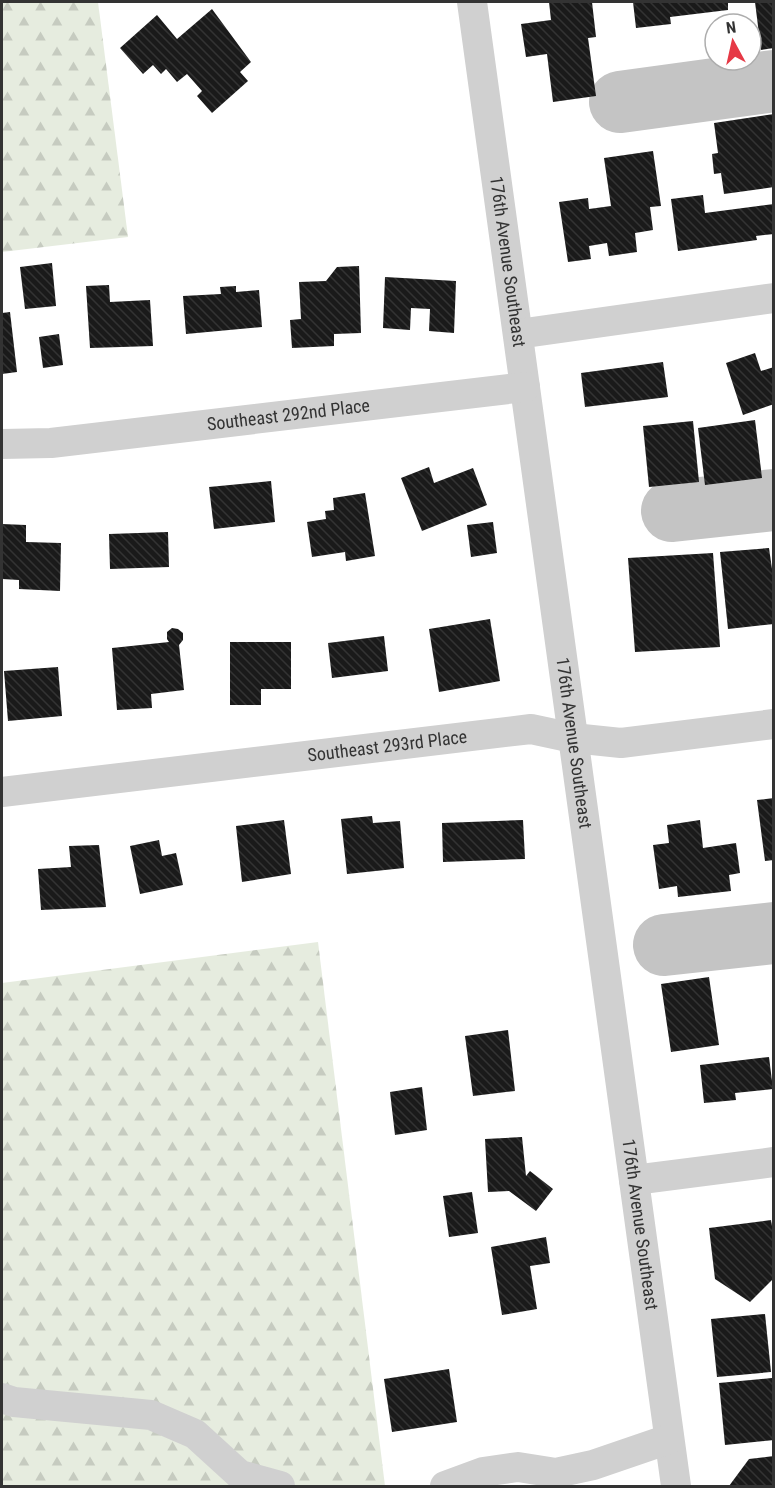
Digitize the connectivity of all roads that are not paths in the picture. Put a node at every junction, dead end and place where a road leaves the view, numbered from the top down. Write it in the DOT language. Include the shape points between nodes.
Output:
graph roads {
  1 [pos="472,2"];
  2 [pos="774,298"];
  3 [pos="518,334"];
  4 [pos="525,387"];
  5 [pos="2,444"];
  6 [pos="774,724"];
  7 [pos="573,738"];
  8 [pos="2,792"];
  9 [pos="774,1162"];
  10 [pos="634,1180"];
  11 [pos="2,1398"];
  12 [pos="669,1439"];
  13 [pos="280,1486"];
  14 [pos="445,1486"];
  15 [pos="676,1486"];
  1 -- 3 [label="street, 176th Avenue Southeast"];
  2 -- 3 [label="street"];
  3 -- 4 [label="street, 176th Avenue Southeast"];
  4 -- 5 [label="street, Southeast 292nd Place" via="51,443"];
  4 -- 7 [label="street, 176th Avenue Southeast"];
  6 -- 7 [label="street, Southeast 293rd Place" via="621,743"];
  7 -- 8 [label="street, Southeast 293rd Place" via="531,729"];
  7 -- 10 [label="street, 176th Avenue Southeast"];
  9 -- 10 [label="street"];
  10 -- 12 [label="street, 176th Avenue Southeast"];
  11 -- 13 [label="street" via="151,1415 195,1434 240,1475"];
  12 -- 14 [label="street" via="556,1473 518,1467 483,1472"];
  12 -- 15 [label="street, 176th Avenue Southeast"];
}
